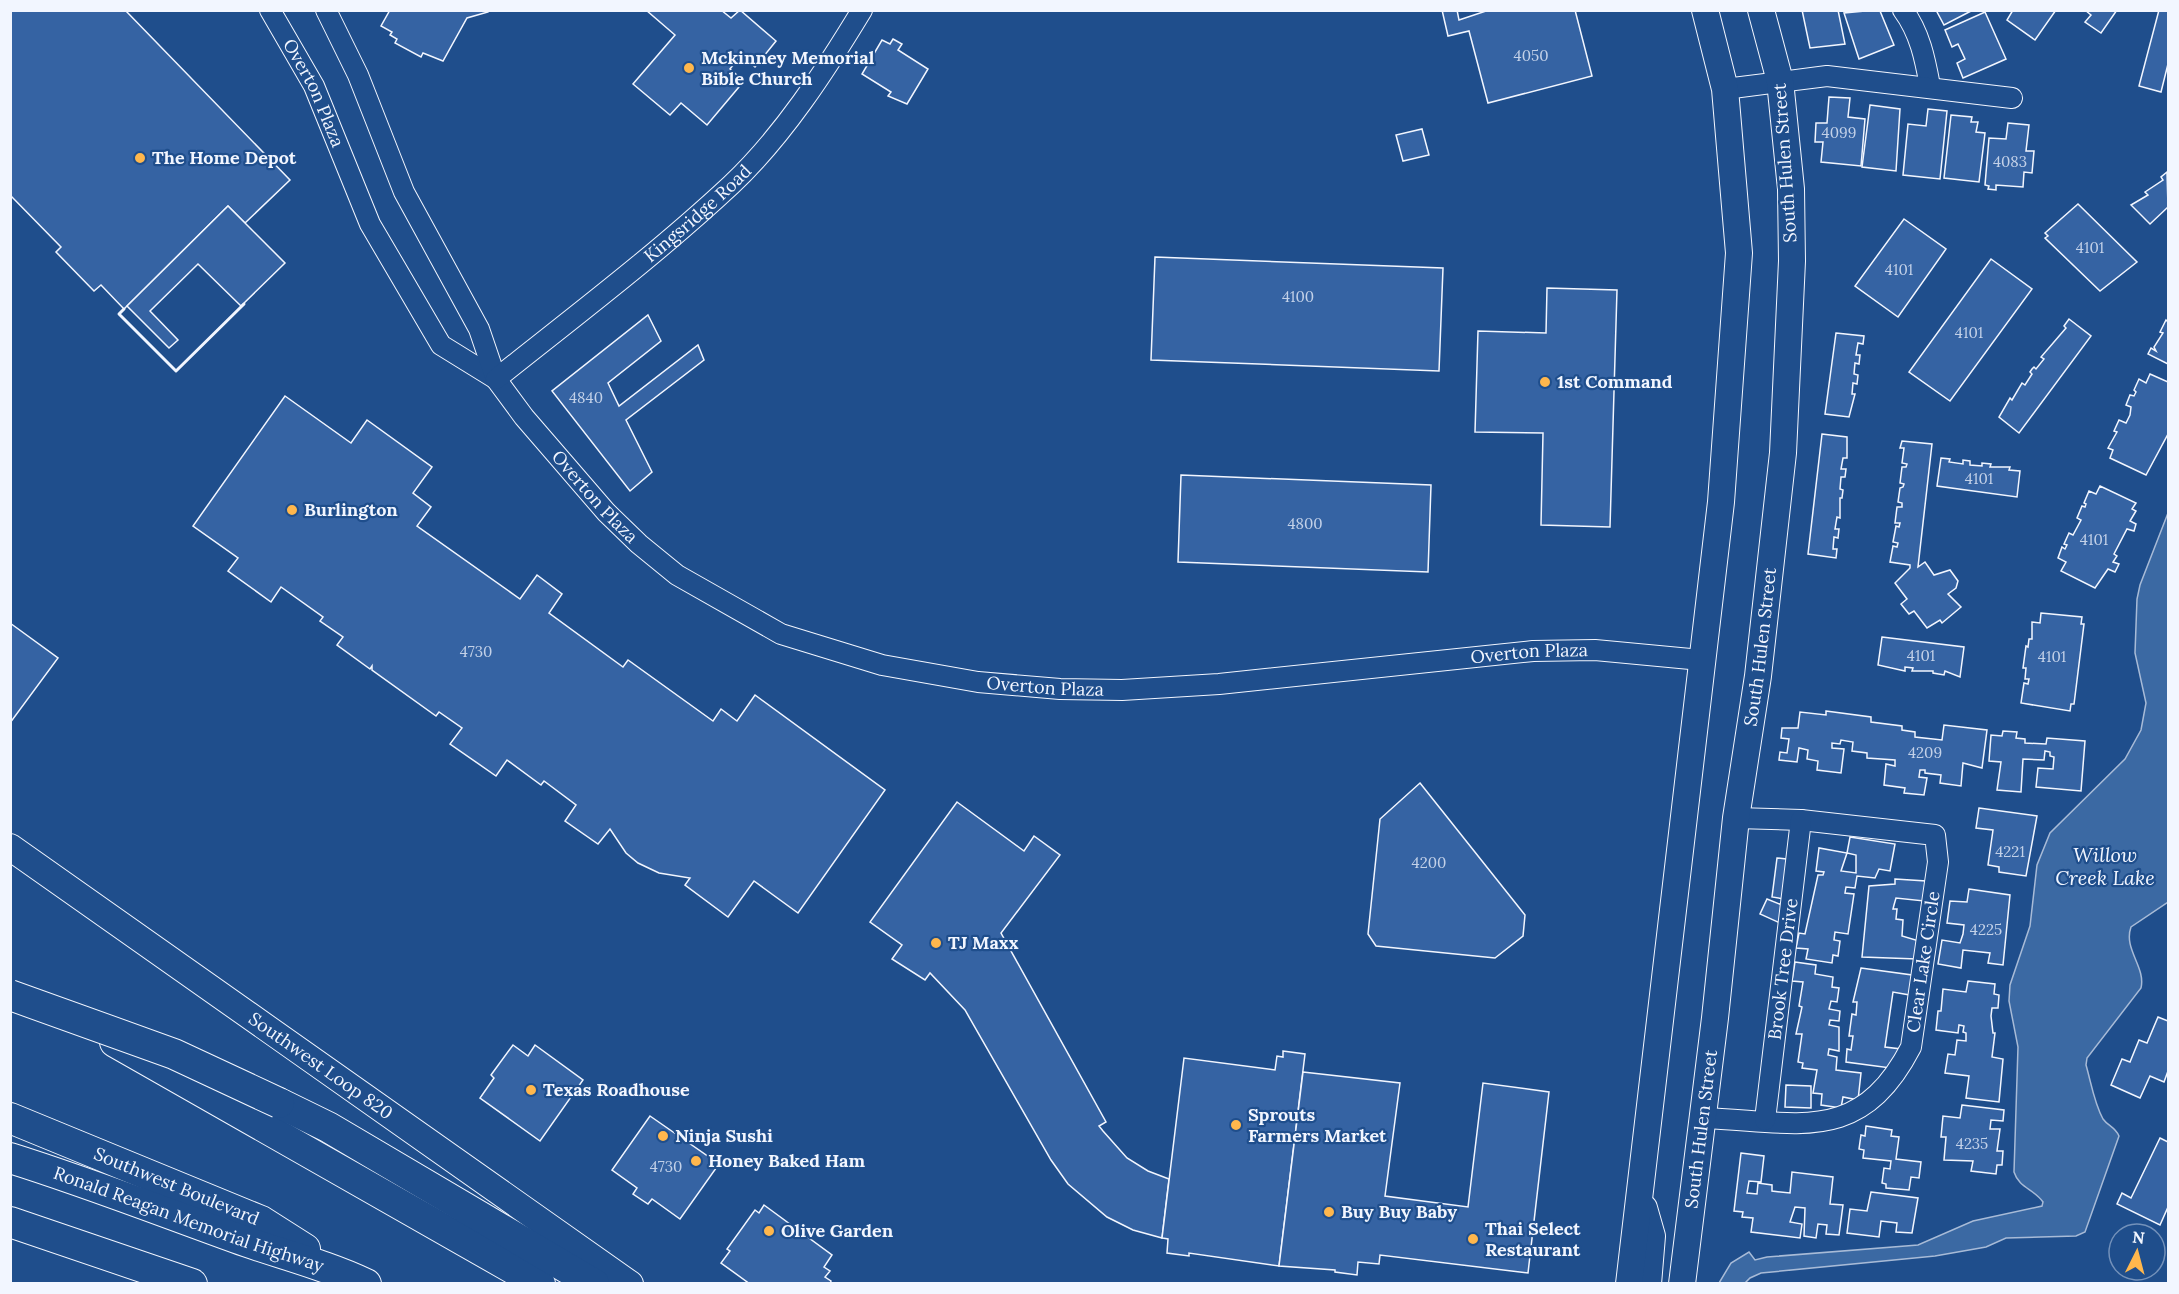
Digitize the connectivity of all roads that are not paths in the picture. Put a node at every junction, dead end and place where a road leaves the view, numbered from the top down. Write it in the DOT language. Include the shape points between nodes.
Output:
graph roads {
  1 [pos="270,10"];
  2 [pos="326,10"];
  3 [pos="862,10"];
  4 [pos="1705,10"];
  5 [pos="1761,10"];
  6 [pos="1903,10"];
  7 [pos="1780,81"];
  8 [pos="1930,86"];
  9 [pos="1725,89"];
  10 [pos="2012,98"];
  11 [pos="496,379"];
  12 [pos="1701,660"];
  13 [pos="1736,818"];
  14 [pos="1801,820"];
  15 [pos="10,847"];
  16 [pos="10,983"];
  17 [pos="10,995"];
  18 [pos="10,1118"];
  19 [pos="1702,1118"];
  20 [pos="1765,1120"];
  21 [pos="10,1158"];
  22 [pos="1640,1193"];
  23 [pos="10,1222"];
  24 [pos="335,1269"];
  25 [pos="192,1284"];
  26 [pos="366,1284"];
  27 [pos="540,1284"];
  28 [pos="594,1284"];
  29 [pos="630,1284"];
  30 [pos="1629,1284"];
  31 [pos="1648,1284"];
  32 [pos="1682,1284"];
  1 -- 11 [label="street, Overton Plaza" via="314,86 370,224 441,345"];
  2 -- 11 [label="street, Overton Plaza" via="358,75 404,192 478,329"];
  3 -- 11 [label="street, Kingsridge Road" via="837,52 767,146 732,183"];
  4 -- 9 [label="main road"];
  5 -- 7 [label="main road, South Hulen Street"];
  6 -- 8 [label="street" via="1914,25"];
  7 -- 8 [label="street" via="1827,76"];
  7 -- 9 [label="street"];
  7 -- 13 [label="main road, South Hulen Street" via="1791,189 1792,261 1783,453 1758,676"];
  8 -- 10 [label="street"];
  9 -- 12 [label="main road" via="1740,243 1721,502"];
  11 -- 12 [label="street, Overton Plaza" via="606,512 677,575 781,634 882,665 978,682 1122,690 1220,684 1533,651 1595,650"];
  12 -- 22 [label="main road"];
  13 -- 14 [label="street, Clear Lake Circle"];
  13 -- 19 [label="main road, South Hulen Street"];
  14 -- 20 [label="street, Brook Tree Drive"];
  14 -- 20 [label="street, Clear Lake Circle" via="1935,835 1938,862 1917,1023 1911,1047 1900,1067 1878,1096 1835,1121 1802,1124"];
  15 -- 29 [label="main road, Southwest Loop 820"];
  16 -- 27 [label="highway"];
  17 -- 28 [label="highway, bridge" via="174,1054 279,1103 337,1132"];
  18 -- 24 [label="highway, Southwest Boulevard" via="261,1221"];
  19 -- 20 [label="street, Clear Lake Circle"];
  19 -- 32 [label="main road, South Hulen Street"];
  21 -- 24 [label="highway, Ronald Reagan Memorial Highway" via="237,1239"];
  22 -- 30 [label="main road"];
  22 -- 31 [label="main road" via="1652,1236"];
  23 -- 25 [label="highway"];
  24 -- 26 [label="highway, Ronald Reagan Memorial Highway"];
}
